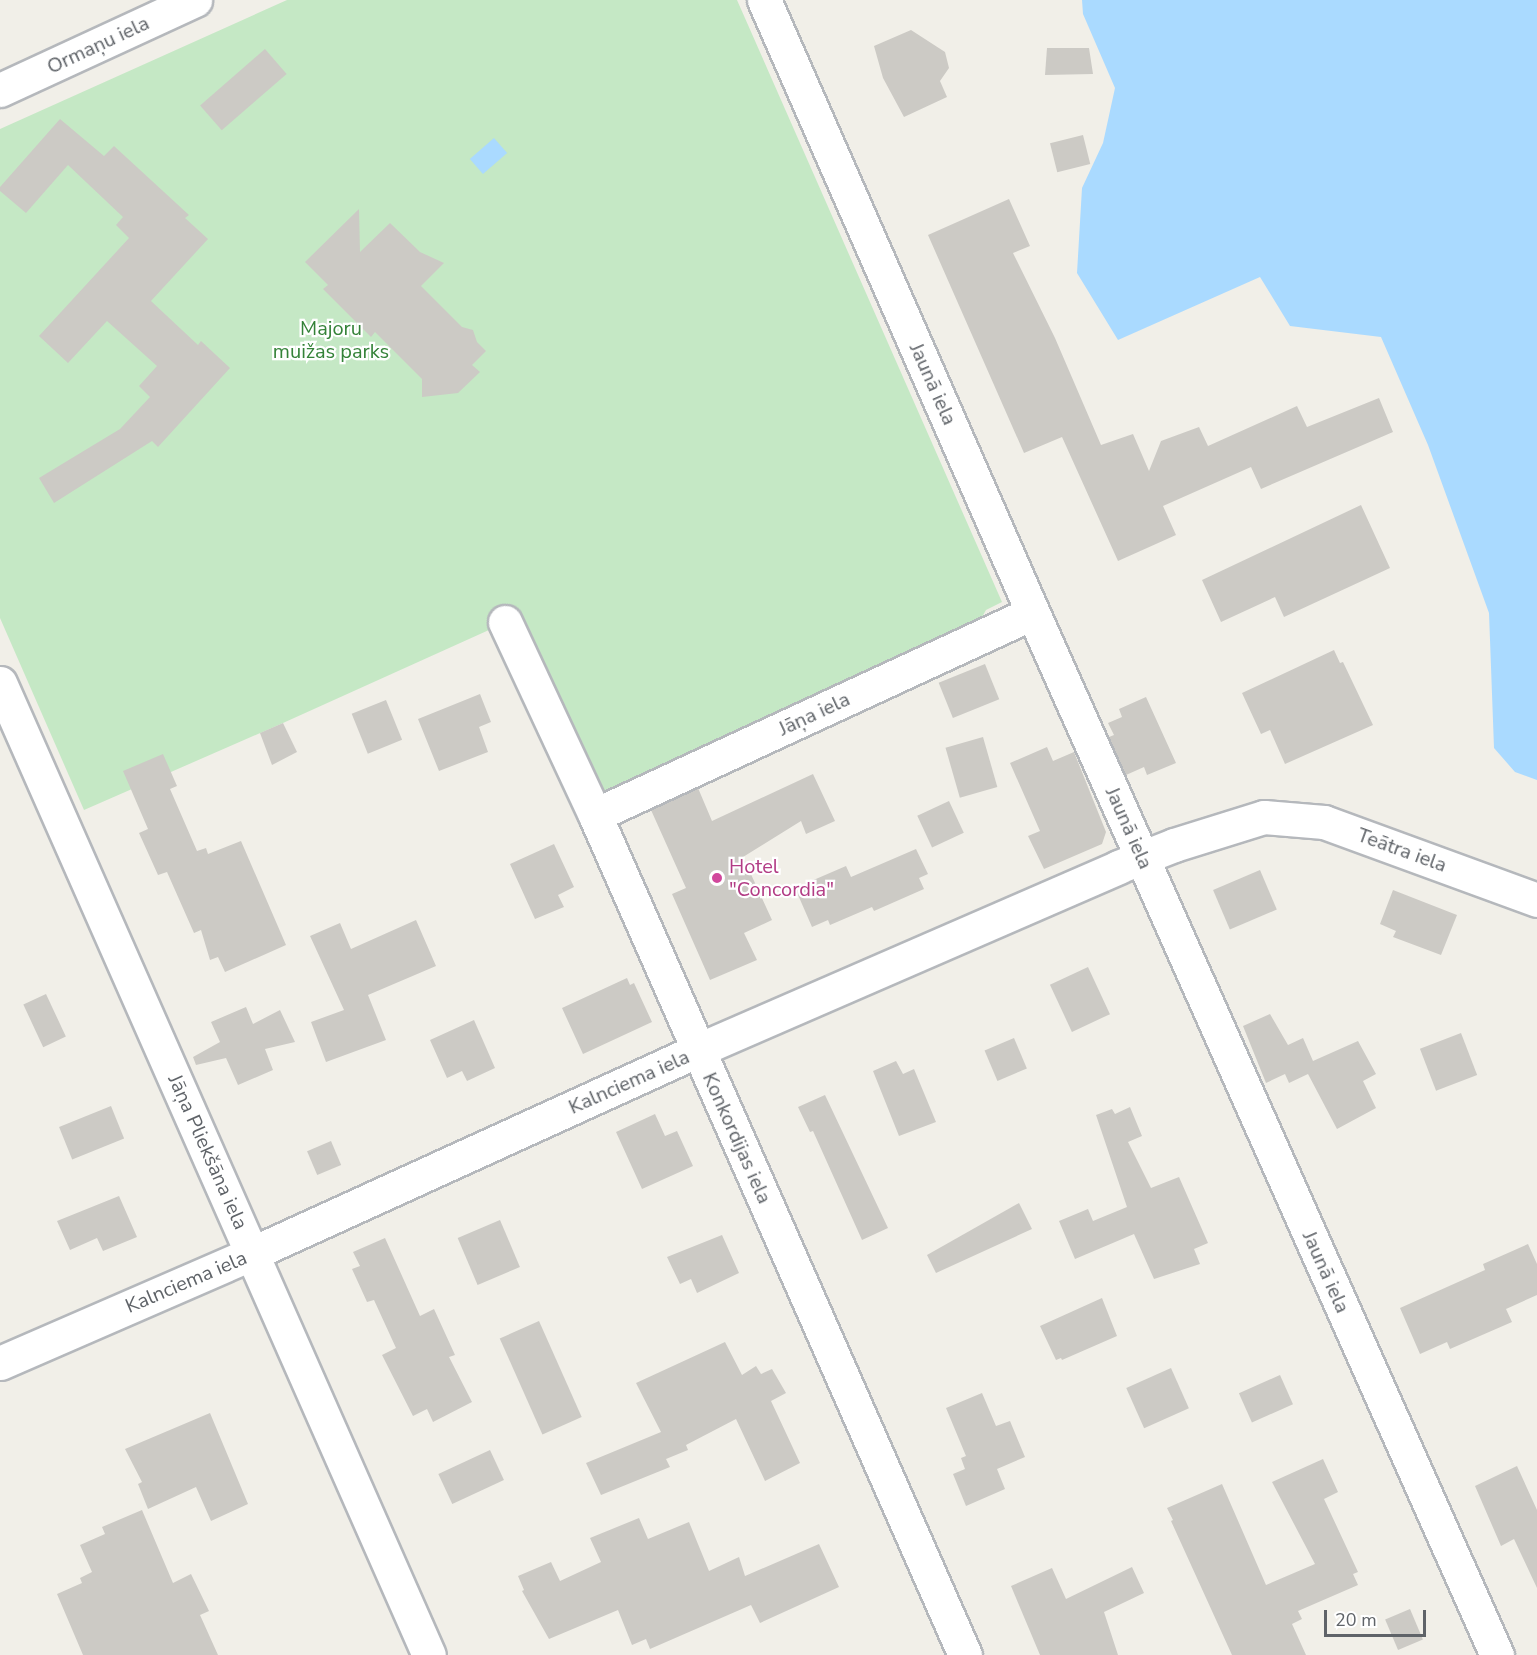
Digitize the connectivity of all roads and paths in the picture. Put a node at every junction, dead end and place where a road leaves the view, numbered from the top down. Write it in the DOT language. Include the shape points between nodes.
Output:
graph roads {
  1 [pos="195,0"];
  2 [pos="764,0"];
  3 [pos="0,90"];
  4 [pos="1033,613"];
  5 [pos="505,622"];
  6 [pos="0,683"];
  7 [pos="595,815"];
  8 [pos="1264,817"];
  9 [pos="1142,857"];
  10 [pos="1537,900"];
  11 [pos="698,1050"];
  12 [pos="253,1253"];
  13 [pos="0,1362"];
  14 [pos="429,1655"];
  15 [pos="965,1655"];
  16 [pos="1497,1655"];
  1 -- 3 [label="street, Ormaņu iela"];
  2 -- 4 [label="street, Jaunā iela"];
  4 -- 7 [label="street, Jāņa iela"];
  4 -- 9 [label="street, Jaunā iela"];
  5 -- 7 [label="street, Konkordijas iela"];
  6 -- 12 [label="street, Jāņa Pliekšāna iela"];
  7 -- 11 [label="street, Konkordijas iela"];
  8 -- 9 [label="street, Kalnciema iela"];
  8 -- 10 [label="street, Teātra iela" via="1324,822"];
  9 -- 11 [label="street, Kalnciema iela"];
  9 -- 16 [label="street, Jaunā iela"];
  11 -- 12 [label="street, Kalnciema iela"];
  11 -- 15 [label="street, Konkordijas iela"];
  12 -- 13 [label="street, Kalnciema iela"];
  12 -- 14 [label="street, Jāņa Pliekšāna iela"];
}
